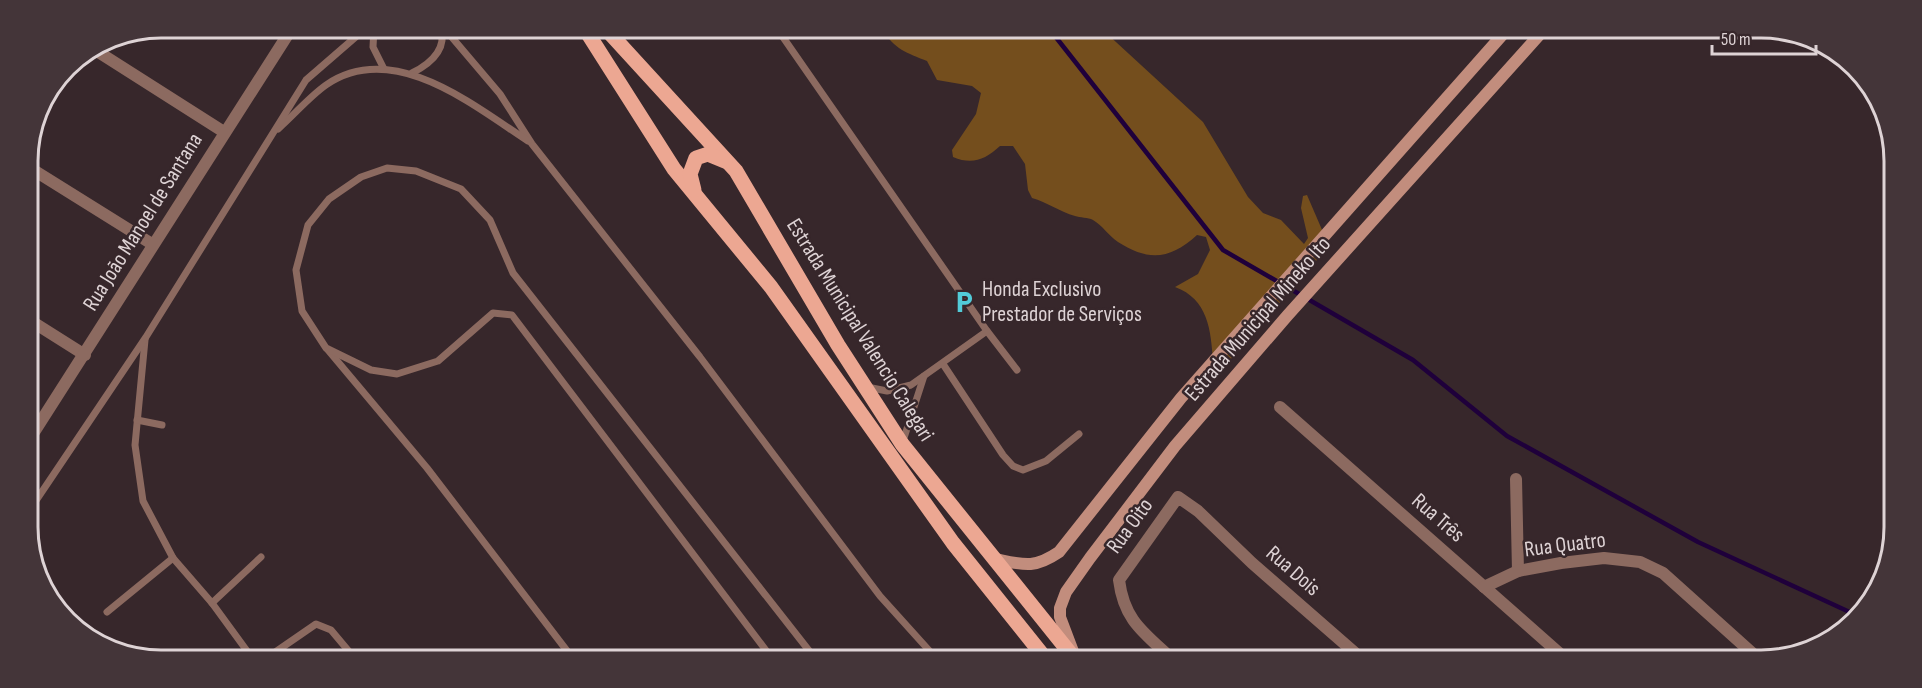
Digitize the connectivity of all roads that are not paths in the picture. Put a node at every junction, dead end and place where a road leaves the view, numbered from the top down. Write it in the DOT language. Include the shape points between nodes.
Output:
graph roads {
  1 [pos="285,38"];
  2 [pos="354,38"];
  3 [pos="373,38"];
  4 [pos="444,38"];
  5 [pos="451,38"];
  6 [pos="591,38"];
  7 [pos="614,38"];
  8 [pos="784,38"];
  9 [pos="1500,38"];
  10 [pos="1537,38"];
  11 [pos="100,53"];
  12 [pos="384,69"];
  13 [pos="412,73"];
  14 [pos="224,132"];
  15 [pos="272,134"];
  16 [pos="532,144"];
  17 [pos="736,171"];
  18 [pos="38,173"];
  19 [pos="698,200"];
  20 [pos="152,244"];
  21 [pos="38,326"];
  22 [pos="987,331"];
  23 [pos="146,337"];
  24 [pos="326,348"];
  25 [pos="85,355"];
  26 [pos="943,364"];
  27 [pos="1017,370"];
  28 [pos="924,376"];
  29 [pos="864,386"];
  30 [pos="1280,407"];
  31 [pos="137,420"];
  32 [pos="162,424"];
  33 [pos="38,426"];
  34 [pos="1079,434"];
  35 [pos="902,444"];
  36 [pos="1516,478"];
  37 [pos="38,498"];
  38 [pos="1198,511"];
  39 [pos="261,556"];
  40 [pos="173,558"];
  41 [pos="995,559"];
  42 [pos="1518,571"];
  43 [pos="1484,587"];
  44 [pos="212,603"];
  45 [pos="107,612"];
  46 [pos="246,650"];
  47 [pos="279,650"];
  48 [pos="348,650"];
  49 [pos="566,650"];
  50 [pos="766,650"];
  51 [pos="808,650"];
  52 [pos="929,650"];
  53 [pos="1039,650"];
  54 [pos="1069,650"];
  55 [pos="1072,650"];
  56 [pos="1162,650"];
  57 [pos="1352,650"];
  58 [pos="1556,650"];
  59 [pos="1749,650"];
  1 -- 14 [label="street, Rua João Manoel de Santana"];
  2 -- 15 [label="lane" via="306,80"];
  3 -- 12 [label="lane" via="373,47"];
  4 -- 13 [label="lane" via="430,64"];
  5 -- 16 [label="lane" via="500,94"];
  6 -- 19 [label="main road, Estrada Municipal Valencio Calegari" via="662,152"];
  7 -- 17 [label="main road, Estrada Municipal Valencio Calegari"];
  8 -- 22 [label="lane"];
  9 -- 41 [label="street, Estrada Municipal Mineko Ito" via="1181,398 1059,552 1031,565"];
  10 -- 55 [label="street, Estrada Municipal Mineko Ito" via="1175,446 1061,601 1060,618"];
  11 -- 14 [label="street"];
  12 -- 13 [label="lane"];
  12 -- 15 [label="lane" via="354,72 326,85"];
  13 -- 16 [label="lane"];
  14 -- 20 [label="street, Rua João Manoel de Santana"];
  15 -- 23 [label="lane"];
  16 -- 52 [label="lane" via="700,357 880,596"];
  17 -- 19 [label="main road" via="719,157 699,155 690,174"];
  17 -- 29 [label="main road, Estrada Municipal Valencio Calegari"];
  18 -- 20 [label="street"];
  19 -- 53 [label="main road, Estrada Municipal Valencio Calegari" via="771,286 953,543"];
  20 -- 25 [label="street, Rua João Manoel de Santana"];
  21 -- 25 [label="street"];
  22 -- 26 [label="lane"];
  22 -- 27 [label="lane"];
  23 -- 31 [label="lane"];
  23 -- 37 [label="lane"];
  24 -- 49 [label="lane" via="427,468"];
  24 -- 50 [label="lane" via="371,370 397,374 438,361 493,313 512,315"];
  24 -- 51 [label="lane" via="302,311 296,270 308,225 329,199 361,177 387,168 416,171 461,189 490,220 513,273"];
  25 -- 33 [label="street, Rua João Manoel de Santana"];
  26 -- 28 [label="lane"];
  26 -- 34 [label="lane" via="1013,466 1023,470 1046,461"];
  28 -- 29 [label="lane" via="911,385 886,391"];
  28 -- 35 [label="lane"];
  29 -- 35 [label="main road, Estrada Municipal Valencio Calegari"];
  30 -- 43 [label="street, Rua Três"];
  31 -- 32 [label="lane"];
  31 -- 40 [label="lane" via="135,445 143,501"];
  35 -- 41 [label="main road, Estrada Municipal Valencio Calegari"];
  36 -- 42 [label="street"];
  38 -- 56 [label="street, Rua Oito" via="1178,497 1119,580 1121,600 1130,620"];
  38 -- 57 [label="street, Rua Dois"];
  39 -- 44 [label="lane"];
  40 -- 44 [label="lane"];
  40 -- 45 [label="lane"];
  41 -- 54 [label="main road, Estrada Municipal Valencio Calegari"];
  42 -- 43 [label="street, Rua Quatro"];
  42 -- 59 [label="street, Rua Quatro" via="1604,558 1640,562 1663,573"];
  43 -- 58 [label="street, Rua Três"];
  44 -- 46 [label="lane"];
  47 -- 48 [label="lane" via="316,624 331,630"];
}
